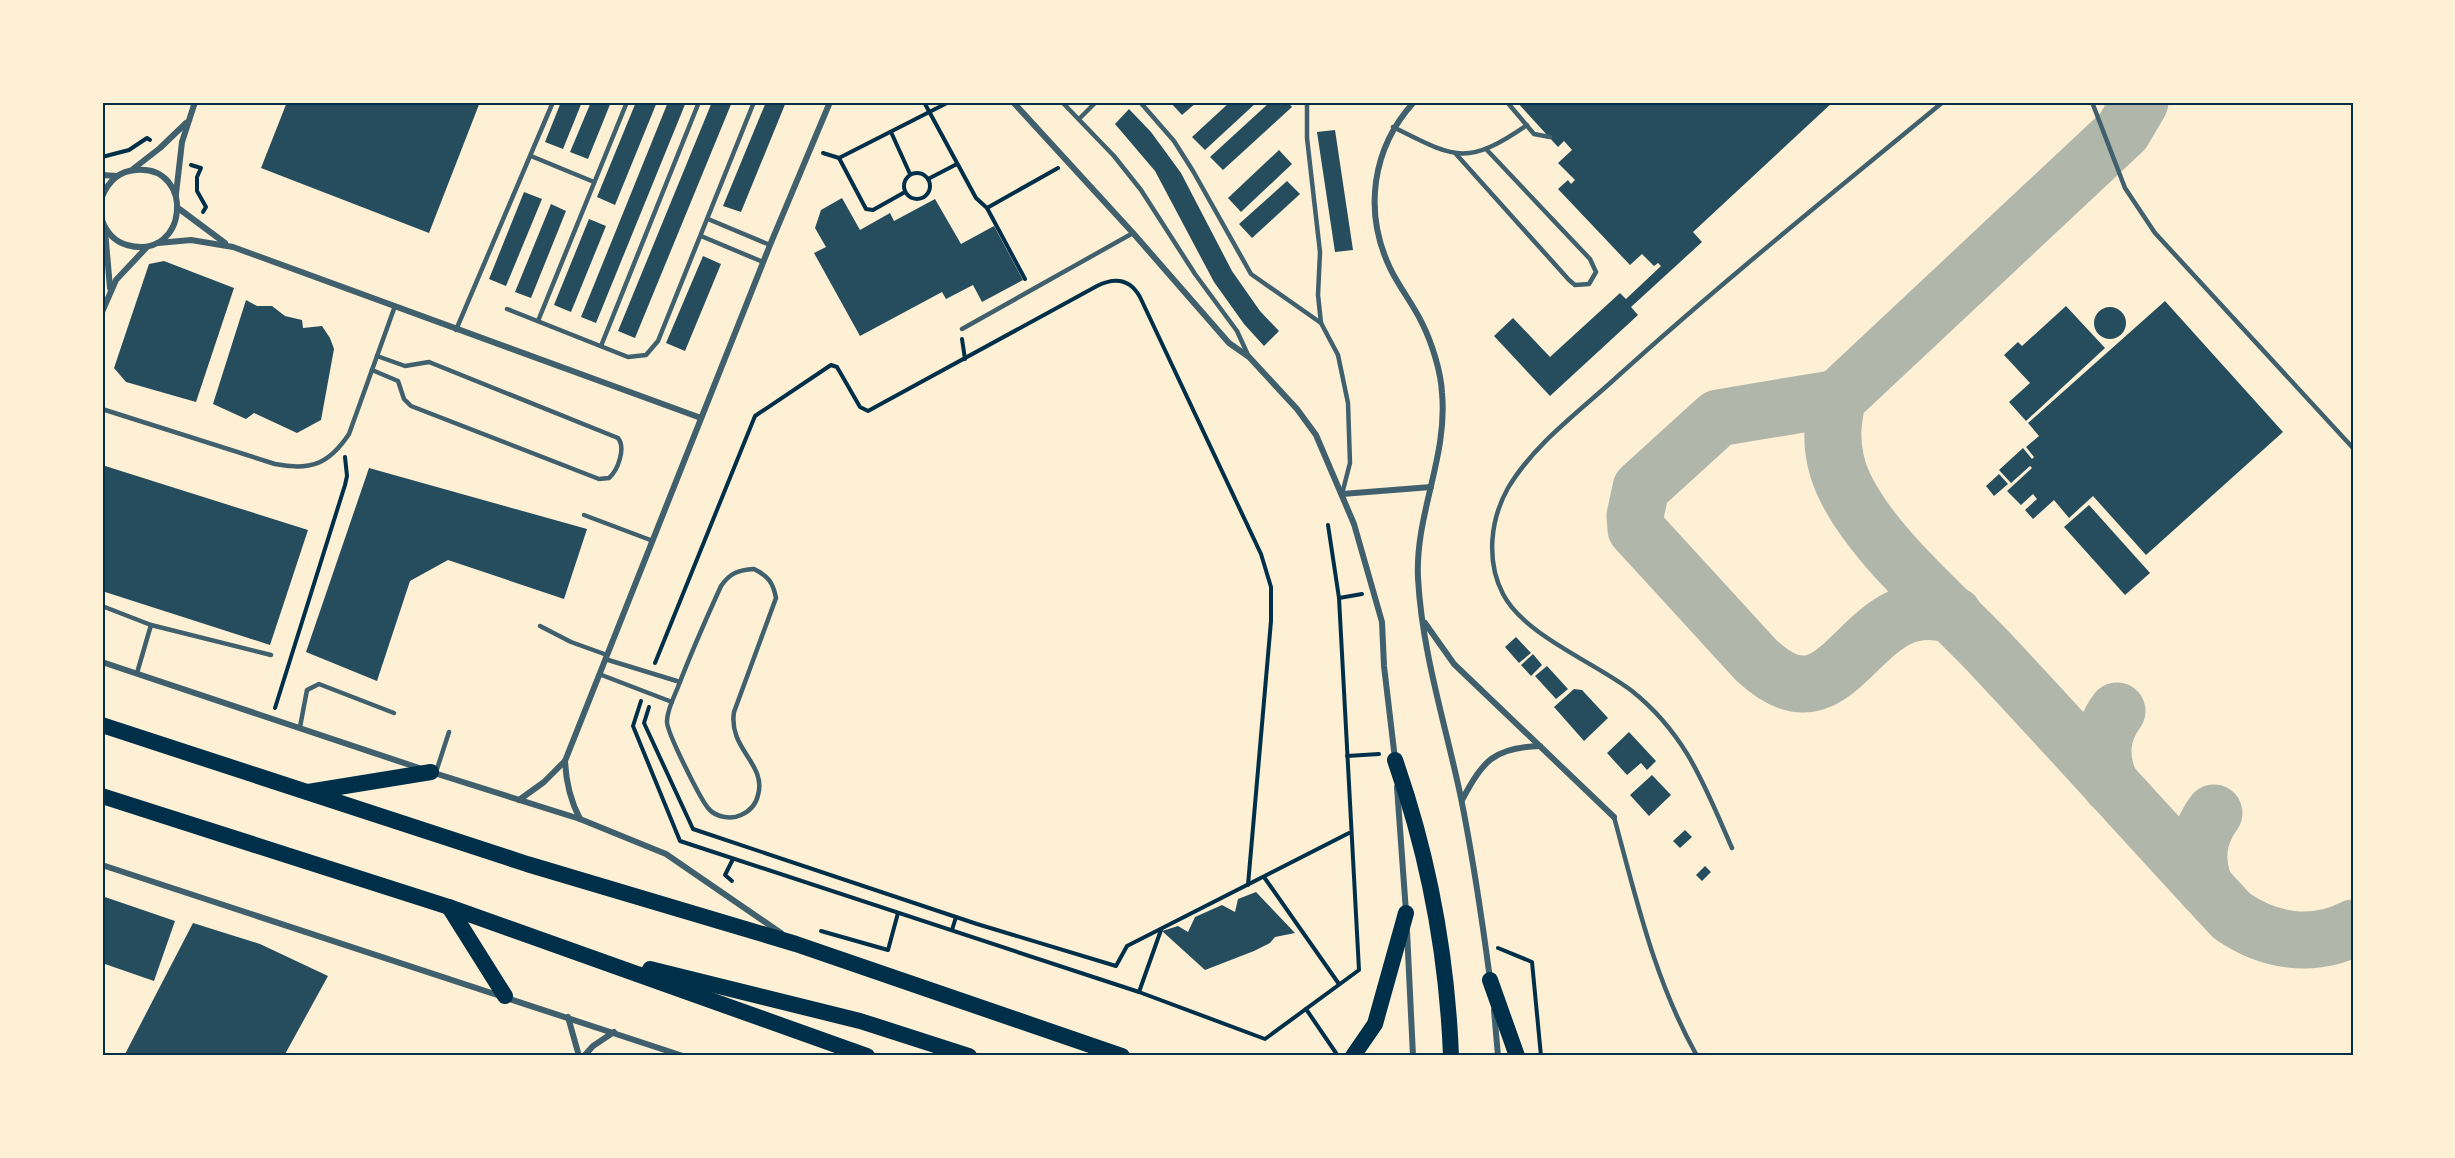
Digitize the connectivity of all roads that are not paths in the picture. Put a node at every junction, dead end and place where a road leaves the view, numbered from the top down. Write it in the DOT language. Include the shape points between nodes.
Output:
graph roads {
  1 [pos="195,102"];
  2 [pos="553,102"];
  3 [pos="627,102"];
  4 [pos="699,102"];
  5 [pos="754,102"];
  6 [pos="830,102"];
  7 [pos="1013,102"];
  8 [pos="1062,102"];
  9 [pos="1096,102"];
  10 [pos="1140,102"];
  11 [pos="1307,102"];
  12 [pos="1413,102"];
  13 [pos="1507,102"];
  14 [pos="1943,102"];
  15 [pos="2092,102"];
  16 [pos="1079,119"];
  17 [pos="186,122"];
  18 [pos="1527,125"];
  19 [pos="1393,127"];
  20 [pos="1550,137"];
  21 [pos="1486,149"];
  22 [pos="1456,154"];
  23 [pos="531,156"];
  24 [pos="131,170"];
  25 [pos="102,175"];
  26 [pos="117,176"];
  27 [pos="594,182"];
  28 [pos="176,194"];
  29 [pos="102,197"];
  30 [pos="178,208"];
  31 [pos="708,219"];
  32 [pos="103,223"];
  33 [pos="1133,233"];
  34 [pos="701,236"];
  35 [pos="158,243"];
  36 [pos="770,245"];
  37 [pos="148,246"];
  38 [pos="233,247"];
  39 [pos="763,262"];
  40 [pos="110,289"];
  41 [pos="395,306"];
  42 [pos="507,309"];
  43 [pos="102,312"];
  44 [pos="538,321"];
  45 [pos="1321,323"];
  46 [pos="962,329"];
  47 [pos="456,330"];
  48 [pos="601,346"];
  49 [pos="377,356"];
  50 [pos="1249,357"];
  51 [pos="372,370"];
  52 [pos="102,409"];
  53 [pos="701,418"];
  54 [pos="2353,448"];
  55 [pos="1431,487"];
  56 [pos="1342,494"];
  57 [pos="584,515"];
  58 [pos="653,541"];
  59 [pos="102,606"];
  60 [pos="1422,618"];
  61 [pos="151,625"];
  62 [pos="540,626"];
  63 [pos="271,655"];
  64 [pos="606,657"];
  65 [pos="102,662"];
  66 [pos="137,673"];
  67 [pos="599,675"];
  68 [pos="680,682"];
  69 [pos="672,702"];
  70 [pos="394,713"];
  71 [pos="102,725"];
  72 [pos="300,727"];
  73 [pos="449,732"];
  74 [pos="1540,746"];
  75 [pos="1395,757"];
  76 [pos="565,761"];
  77 [pos="433,772"];
  78 [pos="304,793"];
  79 [pos="102,796"];
  80 [pos="519,800"];
  81 [pos="1461,800"];
  82 [pos="1614,817"];
  83 [pos="580,819"];
  84 [pos="1732,848"];
  85 [pos="102,865"];
  86 [pos="449,907"];
  87 [pos="1406,913"];
  88 [pos="796,944"];
  89 [pos="562,947"];
  90 [pos="1490,980"];
  91 [pos="505,996"];
  92 [pos="568,1017"];
  93 [pos="615,1032"];
  94 [pos="579,1056"];
  95 [pos="584,1056"];
  96 [pos="683,1056"];
  97 [pos="867,1056"];
  98 [pos="969,1056"];
  99 [pos="1122,1056"];
  100 [pos="1353,1056"];
  101 [pos="1413,1056"];
  102 [pos="1451,1056"];
  103 [pos="1498,1056"];
  104 [pos="1517,1056"];
  105 [pos="1697,1056"];
  1 -- 17 [label="street"];
  2 -- 23 [label="lane"];
  3 -- 27 [label="lane"];
  4 -- 48 [label="lane"];
  5 -- 31 [label="lane"];
  6 -- 36 [label="street"];
  7 -- 33 [label="street"];
  8 -- 16 [label="lane"];
  9 -- 16 [label="lane"];
  10 -- 45 [label="lane" via="1174,141 1244,264 1260,281"];
  11 -- 45 [label="lane" via="1307,138 1320,252"];
  12 -- 19 [label="street"];
  13 -- 18 [label="lane"];
  14 -- 84 [label="lane" via="1682,318 1532,455 1508,489 1494,523 1492,560 1503,594 1526,623 1634,693 1666,725 1694,761"];
  15 -- 54 [label="lane" via="2125,188 2155,233"];
  16 -- 50 [label="lane" via="1141,190 1237,332"];
  17 -- 24 [label="street"];
  17 -- 28 [label="street"];
  18 -- 20 [label="lane" via="1538,136"];
  18 -- 21 [label="lane"];
  19 -- 22 [label="lane"];
  19 -- 55 [label="street" via="1380,157 1374,207 1389,267 1423,324 1442,392 1443,437"];
  21 -- 22 [label="lane"];
  21 -- 22 [label="lane" via="1590,259 1596,272 1589,284 1575,285 1569,280"];
  23 -- 27 [label="lane"];
  23 -- 47 [label="lane"];
  24 -- 26 [label="street"];
  24 -- 28 [label="street" via="153,171"];
  25 -- 26 [label="street"];
  26 -- 29 [label="street"];
  27 -- 44 [label="lane"];
  28 -- 30 [label="street"];
  30 -- 35 [label="street" via="169,234"];
  30 -- 38 [label="street"];
  31 -- 34 [label="lane"];
  31 -- 36 [label="lane"];
  32 -- 37 [label="street" via="123,244"];
  32 -- 40 [label="street"];
  33 -- 46 [label="lane"];
  33 -- 50 [label="street" via="1229,343"];
  34 -- 39 [label="lane"];
  34 -- 48 [label="lane" via="654,349 636,358"];
  35 -- 37 [label="street"];
  35 -- 38 [label="street" via="190,240"];
  36 -- 39 [label="street"];
  37 -- 40 [label="street"];
  38 -- 41 [label="street"];
  39 -- 53 [label="street"];
  40 -- 43 [label="street"];
  41 -- 47 [label="street"];
  41 -- 49 [label="lane"];
  42 -- 44 [label="lane"];
  44 -- 48 [label="lane"];
  45 -- 56 [label="lane" via="1338,355 1348,404 1350,463"];
  47 -- 53 [label="street"];
  49 -- 51 [label="lane"];
  49 -- 51 [label="lane" via="405,366 429,362 618,438 622,450 609,478 599,479 411,406 398,381"];
  50 -- 56 [label="street" via="1316,435"];
  51 -- 52 [label="lane" via="350,434 337,452 318,464 297,468"];
  53 -- 58 [label="street"];
  55 -- 56 [label="street"];
  55 -- 60 [label="street" via="1422,517 1418,553"];
  56 -- 75 [label="street" via="1357,531 1382,622"];
  57 -- 58 [label="lane"];
  58 -- 64 [label="street"];
  59 -- 61 [label="lane"];
  60 -- 74 [label="street" via="1454,664"];
  60 -- 81 [label="street"];
  61 -- 63 [label="lane"];
  61 -- 66 [label="lane"];
  62 -- 64 [label="lane"];
  64 -- 67 [label="street"];
  64 -- 68 [label="lane"];
  65 -- 66 [label="street"];
  66 -- 72 [label="street"];
  67 -- 69 [label="lane"];
  67 -- 76 [label="street"];
  68 -- 69 [label="lane"];
  68 -- 69 [label="lane" via="729,574 754,569 766,576 774,585 776,598 732,726 760,786 755,804 748,811 737,817 724,817 708,807 669,730"];
  70 -- 72 [label="lane" via="319,684 307,690"];
  71 -- 78 [label="highway"];
  72 -- 77 [label="street"];
  73 -- 77 [label="lane"];
  74 -- 81 [label="street" via="1510,748 1491,757"];
  74 -- 82 [label="street"];
  75 -- 87 [label="street"];
  75 -- 102 [label="highway" via="1415,815 1434,895 1443,946"];
  76 -- 80 [label="street"];
  76 -- 83 [label="street" via="571,801"];
  77 -- 78 [label="highway"];
  77 -- 80 [label="street"];
  78 -- 88 [label="highway"];
  79 -- 86 [label="highway"];
  80 -- 83 [label="street"];
  81 -- 90 [label="street"];
  82 -- 105 [label="lane" via="1658,975"];
  83 -- 88 [label="street" via="666,854"];
  85 -- 91 [label="street"];
  86 -- 89 [label="highway"];
  86 -- 91 [label="highway"];
  87 -- 100 [label="highway" via="1375,1024"];
  87 -- 101 [label="street"];
  88 -- 99 [label="highway"];
  89 -- 97 [label="highway"];
  89 -- 98 [label="highway" via="860,1021"];
  90 -- 103 [label="street"];
  90 -- 104 [label="highway"];
  91 -- 92 [label="street"];
  92 -- 93 [label="street"];
  92 -- 94 [label="street"];
  93 -- 95 [label="street"];
  93 -- 96 [label="street"];
}
